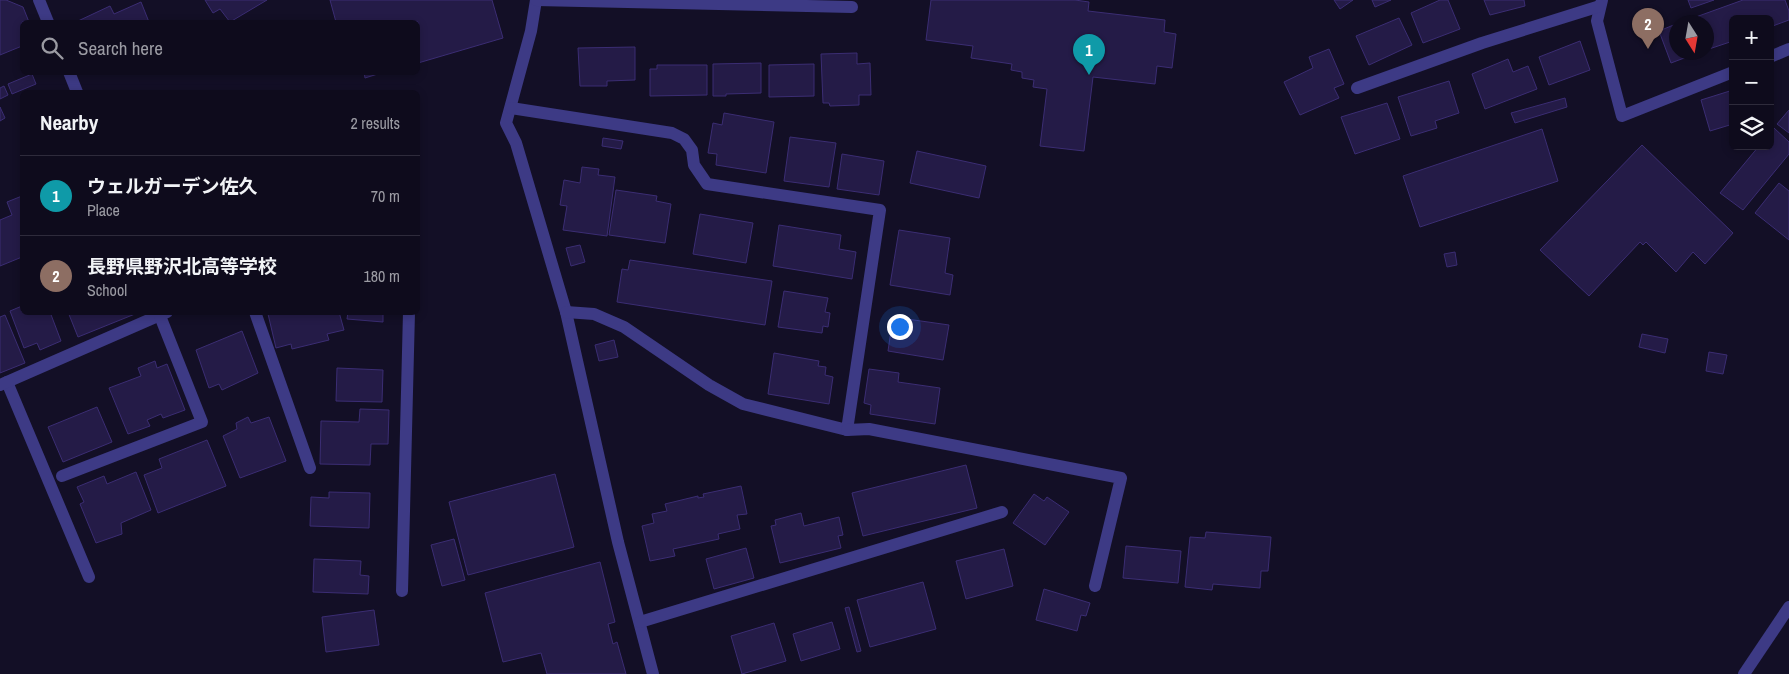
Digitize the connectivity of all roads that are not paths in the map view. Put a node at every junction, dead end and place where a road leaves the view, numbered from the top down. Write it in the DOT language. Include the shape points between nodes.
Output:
graph roads {
  1 [pos="38,0"];
  2 [pos="536,0"];
  3 [pos="1601,3"];
  4 [pos="852,7"];
  5 [pos="47,20"];
  6 [pos="1789,49"];
  7 [pos="1774,55"];
  8 [pos="1729,74"];
  9 [pos="70,75"];
  10 [pos="1357,88"];
  11 [pos="76,90"];
  12 [pos="511,108"];
  13 [pos="566,312"];
  14 [pos="162,315"];
  15 [pos="164,315"];
  16 [pos="256,315"];
  17 [pos="410,315"];
  18 [pos="3,383"];
  19 [pos="847,430"];
  20 [pos="310,468"];
  21 [pos="62,476"];
  22 [pos="1002,512"];
  23 [pos="89,578"];
  24 [pos="1094,586"];
  25 [pos="402,591"];
  26 [pos="1789,607"];
  27 [pos="640,622"];
  28 [pos="653,674"];
  29 [pos="1744,674"];
  1 -- 5 [label="street"];
  2 -- 4 [label="street"];
  2 -- 12 [label="street"];
  3 -- 8 [label="street" via="1597,22 1622,116"];
  3 -- 10 [label="street"];
  6 -- 7 [label="street"];
  9 -- 11 [label="street"];
  12 -- 13 [label="street" via="506,123 516,143"];
  12 -- 19 [label="street" via="672,133 684,139 692,150 694,165 707,184 880,210"];
  13 -- 19 [label="street" via="594,314 624,327 709,386 744,404"];
  13 -- 27 [label="street" via="618,542"];
  14 -- 18 [label="street"];
  15 -- 21 [label="street" via="202,422"];
  16 -- 20 [label="street"];
  17 -- 25 [label="street"];
  18 -- 23 [label="street"];
  19 -- 24 [label="street" via="869,429 1121,478"];
  22 -- 27 [label="street"];
  26 -- 29 [label="street"];
  27 -- 28 [label="street"];
}
